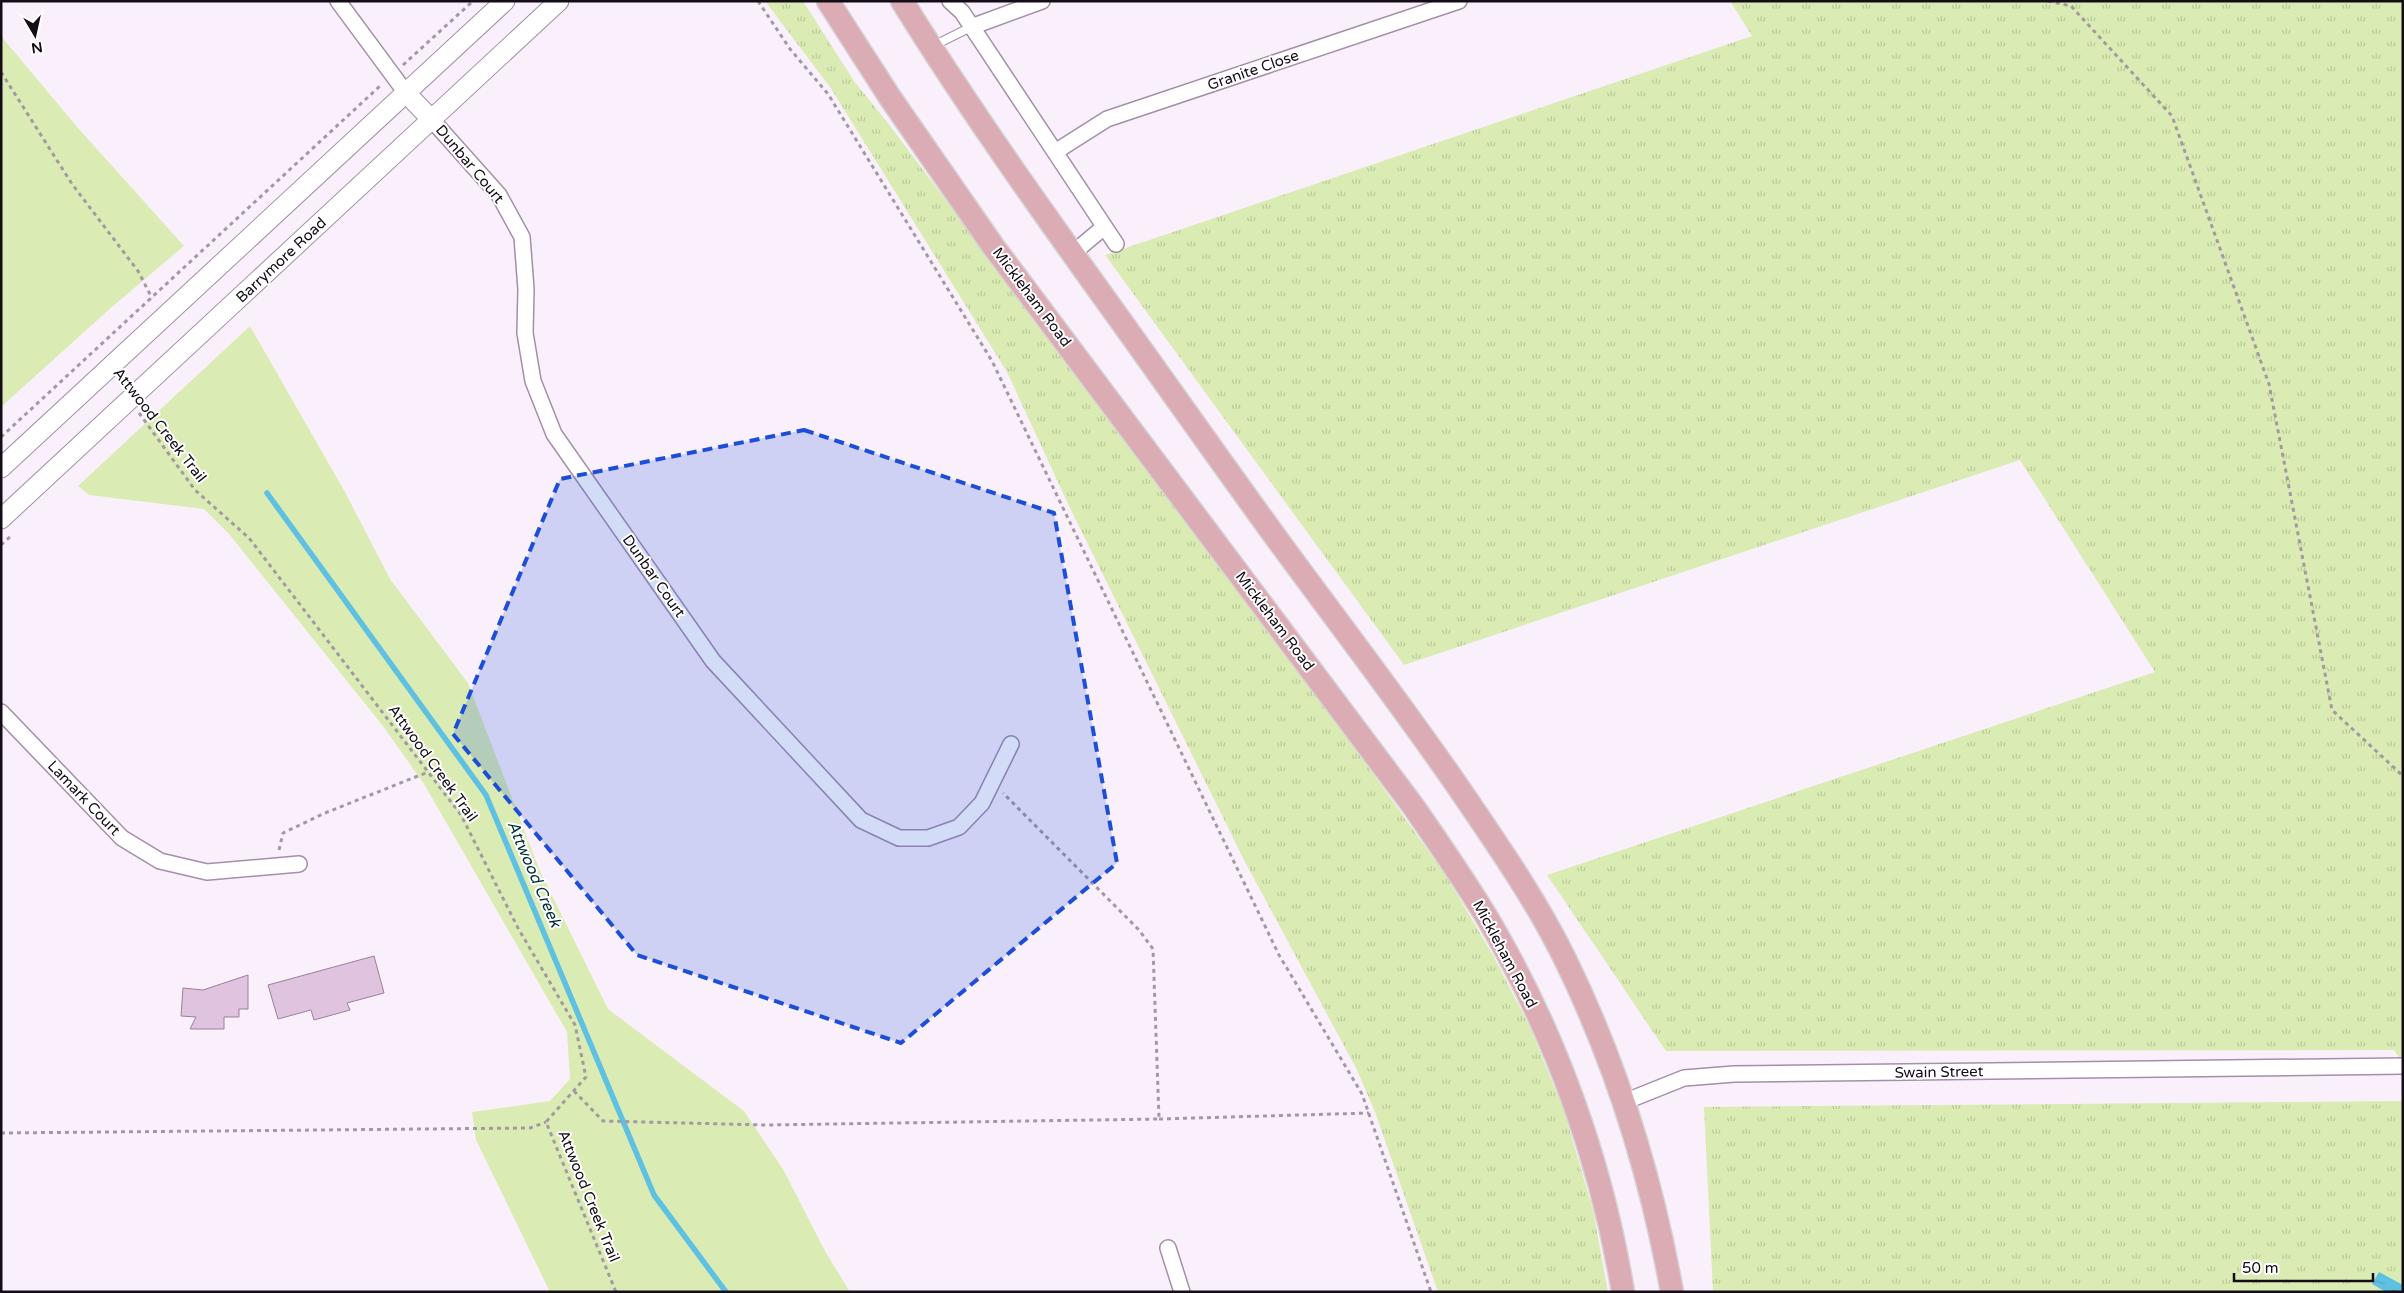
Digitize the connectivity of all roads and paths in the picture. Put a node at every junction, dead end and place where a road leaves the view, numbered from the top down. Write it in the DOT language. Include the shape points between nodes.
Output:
graph roads {
  1 [pos="338,1"];
  2 [pos="473,1"];
  3 [pos="505,1"];
  4 [pos="559,1"];
  5 [pos="758,1"];
  6 [pos="828,1"];
  7 [pos="902,1"];
  8 [pos="950,1"];
  9 [pos="1042,1"];
  10 [pos="1459,1"];
  11 [pos="2048,1"];
  12 [pos="971,27"];
  13 [pos="931,47"];
  14 [pos="1,72"];
  15 [pos="391,75"];
  16 [pos="406,93"];
  17 [pos="432,120"];
  18 [pos="1054,152"];
  19 [pos="1104,227"];
  20 [pos="1116,244"];
  21 [pos="1072,254"];
  22 [pos="152,298"];
  23 [pos="90,354"];
  24 [pos="105,372"];
  25 [pos="129,401"];
  26 [pos="1,437"];
  27 [pos="1,468"];
  28 [pos="1,519"];
  29 [pos="1,712"];
  30 [pos="1011,744"];
  31 [pos="428,772"];
  32 [pos="2403,776"];
  33 [pos="992,782"];
  34 [pos="300,864"];
  35 [pos="276,866"];
  36 [pos="2403,1066"];
  37 [pos="574,1091"];
  38 [pos="1624,1102"];
  39 [pos="1369,1113"];
  40 [pos="1159,1119"];
  41 [pos="546,1122"];
  42 [pos="1,1133"];
  43 [pos="1168,1248"];
  44 [pos="616,1292"];
  45 [pos="1182,1292"];
  46 [pos="1431,1292"];
  47 [pos="1623,1292"];
  48 [pos="1672,1292"];
  1 -- 15 [label="street"];
  2 -- 15 [label="path"];
  3 -- 16 [label="street"];
  4 -- 17 [label="street, Barrymore Road"];
  5 -- 39 [label="path" via="790,48 828,94 992,362 1279,956 1362,1094"];
  6 -- 47 [label="main road, Mickleham Road" via="891,100 994,246 1413,806 1470,890 1524,986 1579,1116 1615,1244"];
  7 -- 13 [label="main road"];
  8 -- 12 [label="street"];
  9 -- 12 [label="street"];
  10 -- 18 [label="street, Granite Close" via="1107,119"];
  11 -- 32 [label="path" via="2071,6 2172,116 2269,384 2332,710"];
  12 -- 13 [label="lane"];
  12 -- 18 [label="street"];
  13 -- 21 [label="main road"];
  14 -- 22 [label="path" via="72,184 138,271"];
  15 -- 16 [label="street"];
  15 -- 22 [label="path"];
  16 -- 17 [label="street"];
  16 -- 24 [label="street"];
  17 -- 25 [label="street, Barrymore Road"];
  17 -- 33 [label="street, Dunbar Court" via="500,195 522,237 525,333 533,381 554,434 713,661 861,820 899,838 928,838 959,827 982,804"];
  18 -- 19 [label="street"];
  19 -- 20 [label="street"];
  19 -- 21 [label="street"];
  21 -- 38 [label="main road" via="1426,740 1503,851 1564,958 1610,1060"];
  22 -- 23 [label="path"];
  23 -- 24 [label="path, Attwood Creek Trail"];
  23 -- 26 [label="path"];
  24 -- 27 [label="street"];
  25 -- 28 [label="street, Barrymore Road"];
  25 -- 31 [label="path, Attwood Creek Trail" via="195,490 249,538"];
  29 -- 35 [label="street, Lamark Court" via="122,838 160,861 207,872"];
  30 -- 33 [label="street, Dunbar Court"];
  31 -- 35 [label="path" via="283,833"];
  31 -- 37 [label="path, Attwood Creek Trail" via="461,815 518,928 575,1025 586,1077"];
  33 -- 40 [label="path" via="1139,930 1153,949"];
  34 -- 35 [label="street, Lamark Court"];
  36 -- 38 [label="street, Swain Street" via="1734,1074 1684,1078"];
  37 -- 40 [label="path" via="603,1121 766,1125"];
  37 -- 41 [label="path, Attwood Creek Trail"];
  38 -- 48 [label="main road" via="1652,1196"];
  39 -- 40 [label="path"];
  39 -- 46 [label="path"];
  41 -- 42 [label="path" via="530,1128"];
  41 -- 44 [label="path, Attwood Creek Trail"];
  43 -- 45 [label="street"];
}
